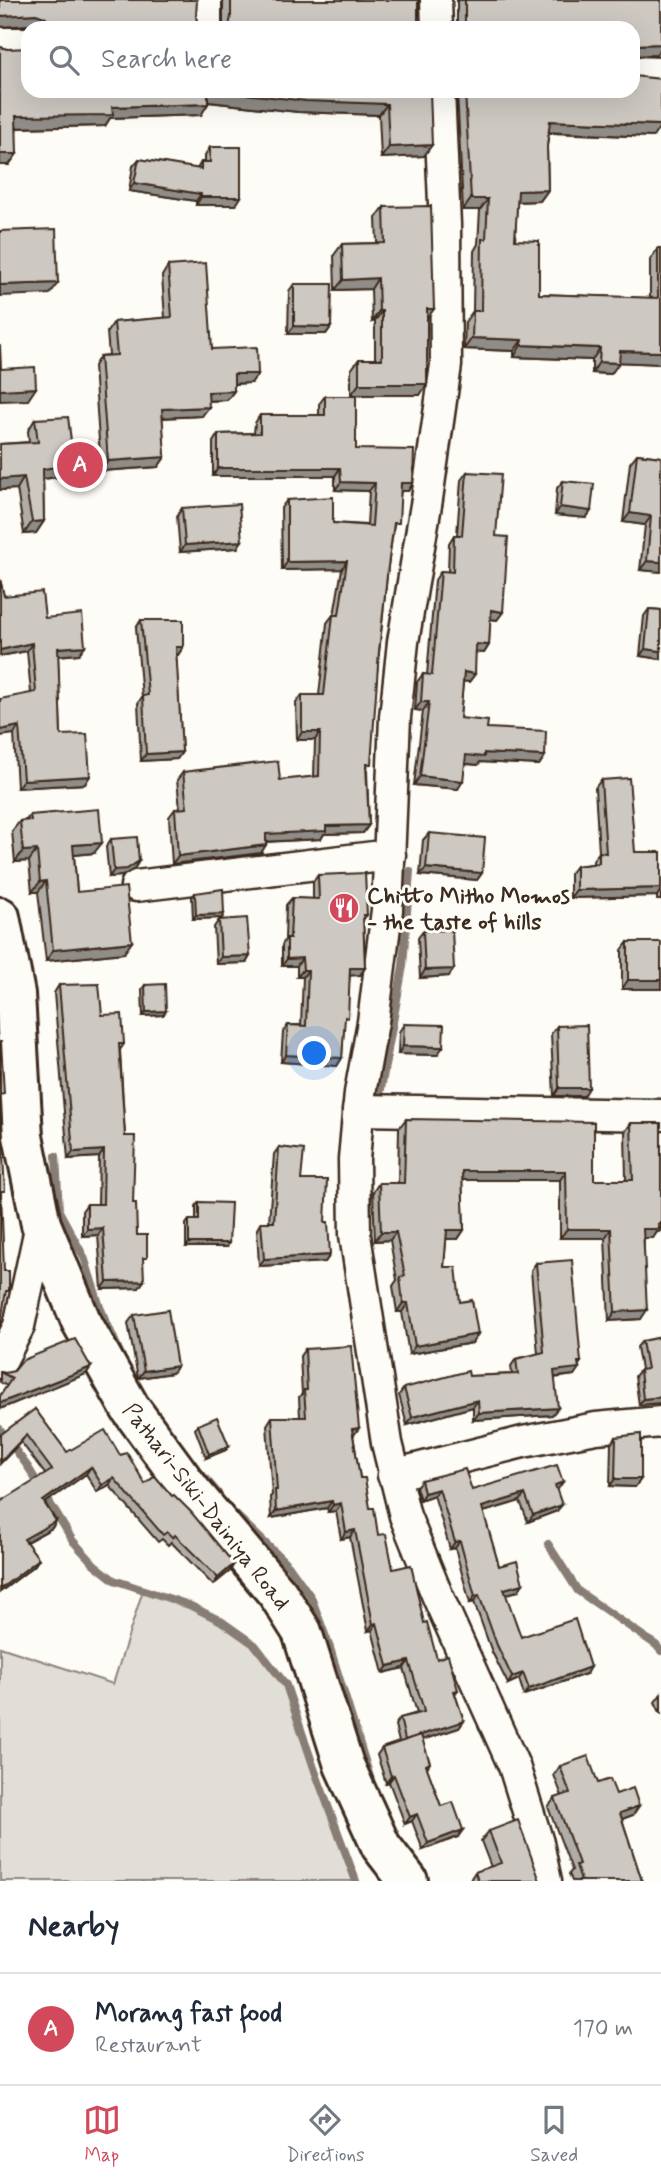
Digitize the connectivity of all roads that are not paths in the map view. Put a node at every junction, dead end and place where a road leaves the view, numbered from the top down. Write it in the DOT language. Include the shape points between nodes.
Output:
graph roads {
  1 [pos="206,0"];
  2 [pos="436,0"];
  3 [pos="206,21"];
  4 [pos="437,21"];
  5 [pos="0,43"];
  6 [pos="21,43"];
  7 [pos="640,72"];
  8 [pos="661,72"];
  9 [pos="439,98"];
  10 [pos="390,855"];
  11 [pos="136,886"];
  12 [pos="0,917"];
  13 [pos="358,1110"];
  14 [pos="661,1115"];
  15 [pos="41,1224"];
  16 [pos="0,1363"];
  17 [pos="661,1422"];
  18 [pos="393,1475"];
  19 [pos="408,1881"];
  20 [pos="546,1881"];
  1 -- 3 [label="street"];
  2 -- 4 [label="street"];
  5 -- 6 [label="street"];
  7 -- 8 [label="street"];
  9 -- 10 [label="street" via="446,365 403,642"];
  10 -- 11 [label="street"];
  10 -- 13 [label="street" via="373,1022"];
  12 -- 15 [label="main road, Pathari-Siki-Dainiya Road" via="15,994 23,1136"];
  13 -- 14 [label="street"];
  13 -- 18 [label="street" via="355,1234"];
  15 -- 16 [label="street" via="19,1326"];
  15 -- 19 [label="main road, Pathari-Siki-Dainiya Road" via="81,1321 130,1408 191,1491 278,1594 302,1632 344,1765 382,1846"];
  17 -- 18 [label="street" via="523,1442"];
  18 -- 20 [label="street" via="405,1516 513,1766"];
}
